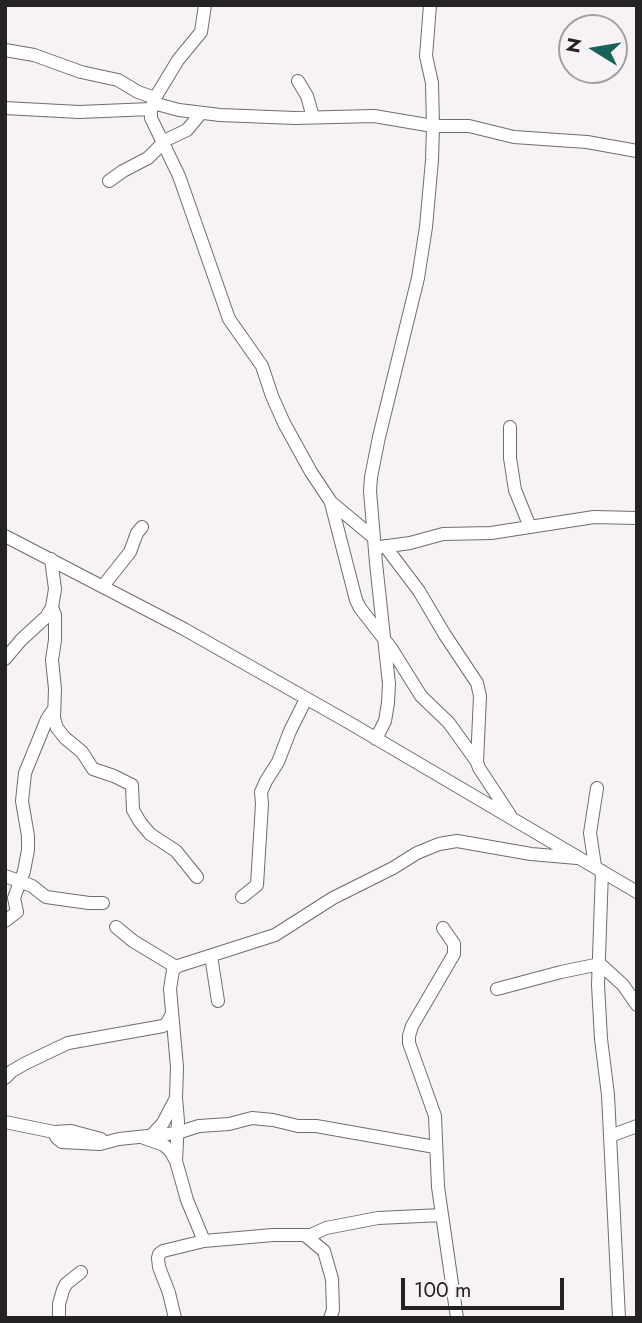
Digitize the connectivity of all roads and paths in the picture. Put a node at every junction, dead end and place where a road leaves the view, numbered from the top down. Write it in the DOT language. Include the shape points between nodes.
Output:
graph roads {
  1 [pos="205,5"];
  2 [pos="430,5"];
  3 [pos="5,50"];
  4 [pos="298,81"];
  5 [pos="153,104"];
  6 [pos="5,108"];
  7 [pos="201,113"];
  8 [pos="313,117"];
  9 [pos="433,126"];
  10 [pos="164,143"];
  11 [pos="637,151"];
  12 [pos="109,181"];
  13 [pos="510,426"];
  14 [pos="331,502"];
  15 [pos="637,518"];
  16 [pos="142,527"];
  17 [pos="530,527"];
  18 [pos="5,536"];
  19 [pos="378,544"];
  20 [pos="51,559"];
  21 [pos="103,586"];
  22 [pos="52,607"];
  23 [pos="384,640"];
  24 [pos="5,659"];
  25 [pos="306,699"];
  26 [pos="54,709"];
  27 [pos="376,739"];
  28 [pos="477,762"];
  29 [pos="597,788"];
  30 [pos="512,818"];
  31 [pos="581,858"];
  32 [pos="599,869"];
  33 [pos="5,876"];
  34 [pos="197,877"];
  35 [pos="20,882"];
  36 [pos="637,892"];
  37 [pos="242,897"];
  38 [pos="103,902"];
  39 [pos="5,921"];
  40 [pos="116,927"];
  41 [pos="443,928"];
  42 [pos="211,956"];
  43 [pos="600,964"];
  44 [pos="176,968"];
  45 [pos="497,989"];
  46 [pos="218,1000"];
  47 [pos="637,1005"];
  48 [pos="172,1014"];
  49 [pos="5,1078"];
  50 [pos="176,1098"];
  51 [pos="5,1122"];
  52 [pos="637,1126"];
  53 [pos="177,1133"];
  54 [pos="152,1135"];
  55 [pos="136,1136"];
  56 [pos="610,1136"];
  57 [pos="435,1147"];
  58 [pos="176,1161"];
  59 [pos="442,1215"];
  60 [pos="324,1229"];
  61 [pos="306,1236"];
  62 [pos="204,1241"];
  63 [pos="324,1251"];
  64 [pos="80,1272"];
  65 [pos="59,1318"];
  66 [pos="175,1318"];
  67 [pos="330,1318"];
  68 [pos="457,1318"];
  69 [pos="619,1318"];
  1 -- 5 [label="street" via="201,32 178,60"];
  2 -- 9 [label="street" via="426,56"];
  3 -- 5 [label="street" via="118,80"];
  4 -- 8 [label="street"];
  5 -- 6 [label="street" via="79,112"];
  5 -- 7 [label="street"];
  5 -- 10 [label="street" via="151,118"];
  7 -- 8 [label="street"];
  7 -- 10 [label="street" via="187,130"];
  8 -- 9 [label="street" via="374,116"];
  9 -- 11 [label="street" via="469,126 513,137"];
  9 -- 19 [label="street" via="418,278 371,477"];
  10 -- 12 [label="street"];
  10 -- 14 [label="street" via="229,319 262,366 284,423"];
  13 -- 17 [label="street" via="515,489"];
  14 -- 19 [label="street"];
  14 -- 23 [label="street" via="356,600"];
  15 -- 17 [label="street" via="594,517"];
  16 -- 21 [label="street" via="130,552"];
  17 -- 19 [label="street"];
  18 -- 20 [label="street"];
  19 -- 23 [label="street"];
  19 -- 28 [label="street" via="419,591 480,688"];
  20 -- 21 [label="street"];
  20 -- 22 [label="street"];
  21 -- 25 [label="street"];
  22 -- 24 [label="street"];
  22 -- 26 [label="street"];
  23 -- 27 [label="street" via="388,703"];
  23 -- 28 [label="street" via="421,696 449,723"];
  25 -- 27 [label="street"];
  25 -- 37 [label="street" via="261,792 257,885"];
  26 -- 34 [label="street" via="57,728 65,738 93,769 132,785 133,810 140,822 176,851"];
  26 -- 35 [label="street" via="25,773 22,801 28,843"];
  27 -- 30 [label="street"];
  28 -- 30 [label="street"];
  29 -- 32 [label="street" via="590,833"];
  30 -- 31 [label="street"];
  31 -- 32 [label="street"];
  31 -- 42 [label="street" via="457,841 439,844 333,898 275,935"];
  32 -- 36 [label="street"];
  32 -- 43 [label="street"];
  33 -- 35 [label="street"];
  35 -- 38 [label="street" via="46,897"];
  35 -- 39 [label="street" via="14,898 17,912"];
  40 -- 44 [label="street"];
  41 -- 57 [label="street" via="454,944 454,954 408,1035 432,1105"];
  42 -- 44 [label="street"];
  42 -- 46 [label="street"];
  43 -- 45 [label="street"];
  43 -- 47 [label="street" via="624,985"];
  43 -- 56 [label="street"];
  44 -- 48 [label="street" via="170,977"];
  48 -- 49 [label="street" via="163,1026 68,1043"];
  48 -- 50 [label="street"];
  50 -- 53 [label="street"];
  50 -- 54 [label="street"];
  51 -- 55 [label="street" via="100,1139"];
  52 -- 56 [label="street"];
  53 -- 54 [label="street"];
  53 -- 57 [label="street" via="252,1118"];
  53 -- 58 [label="street"];
  54 -- 55 [label="street"];
  55 -- 58 [label="street" via="156,1141"];
  56 -- 69 [label="street"];
  57 -- 59 [label="street"];
  58 -- 62 [label="street"];
  59 -- 60 [label="street" via="378,1218"];
  59 -- 68 [label="street"];
  60 -- 61 [label="street"];
  60 -- 63 [label="street"];
  61 -- 62 [label="street"];
  61 -- 63 [label="street"];
  62 -- 66 [label="street" via="159,1254"];
  63 -- 67 [label="street" via="332,1279"];
  64 -- 65 [label="street" via="63,1290"];
}
